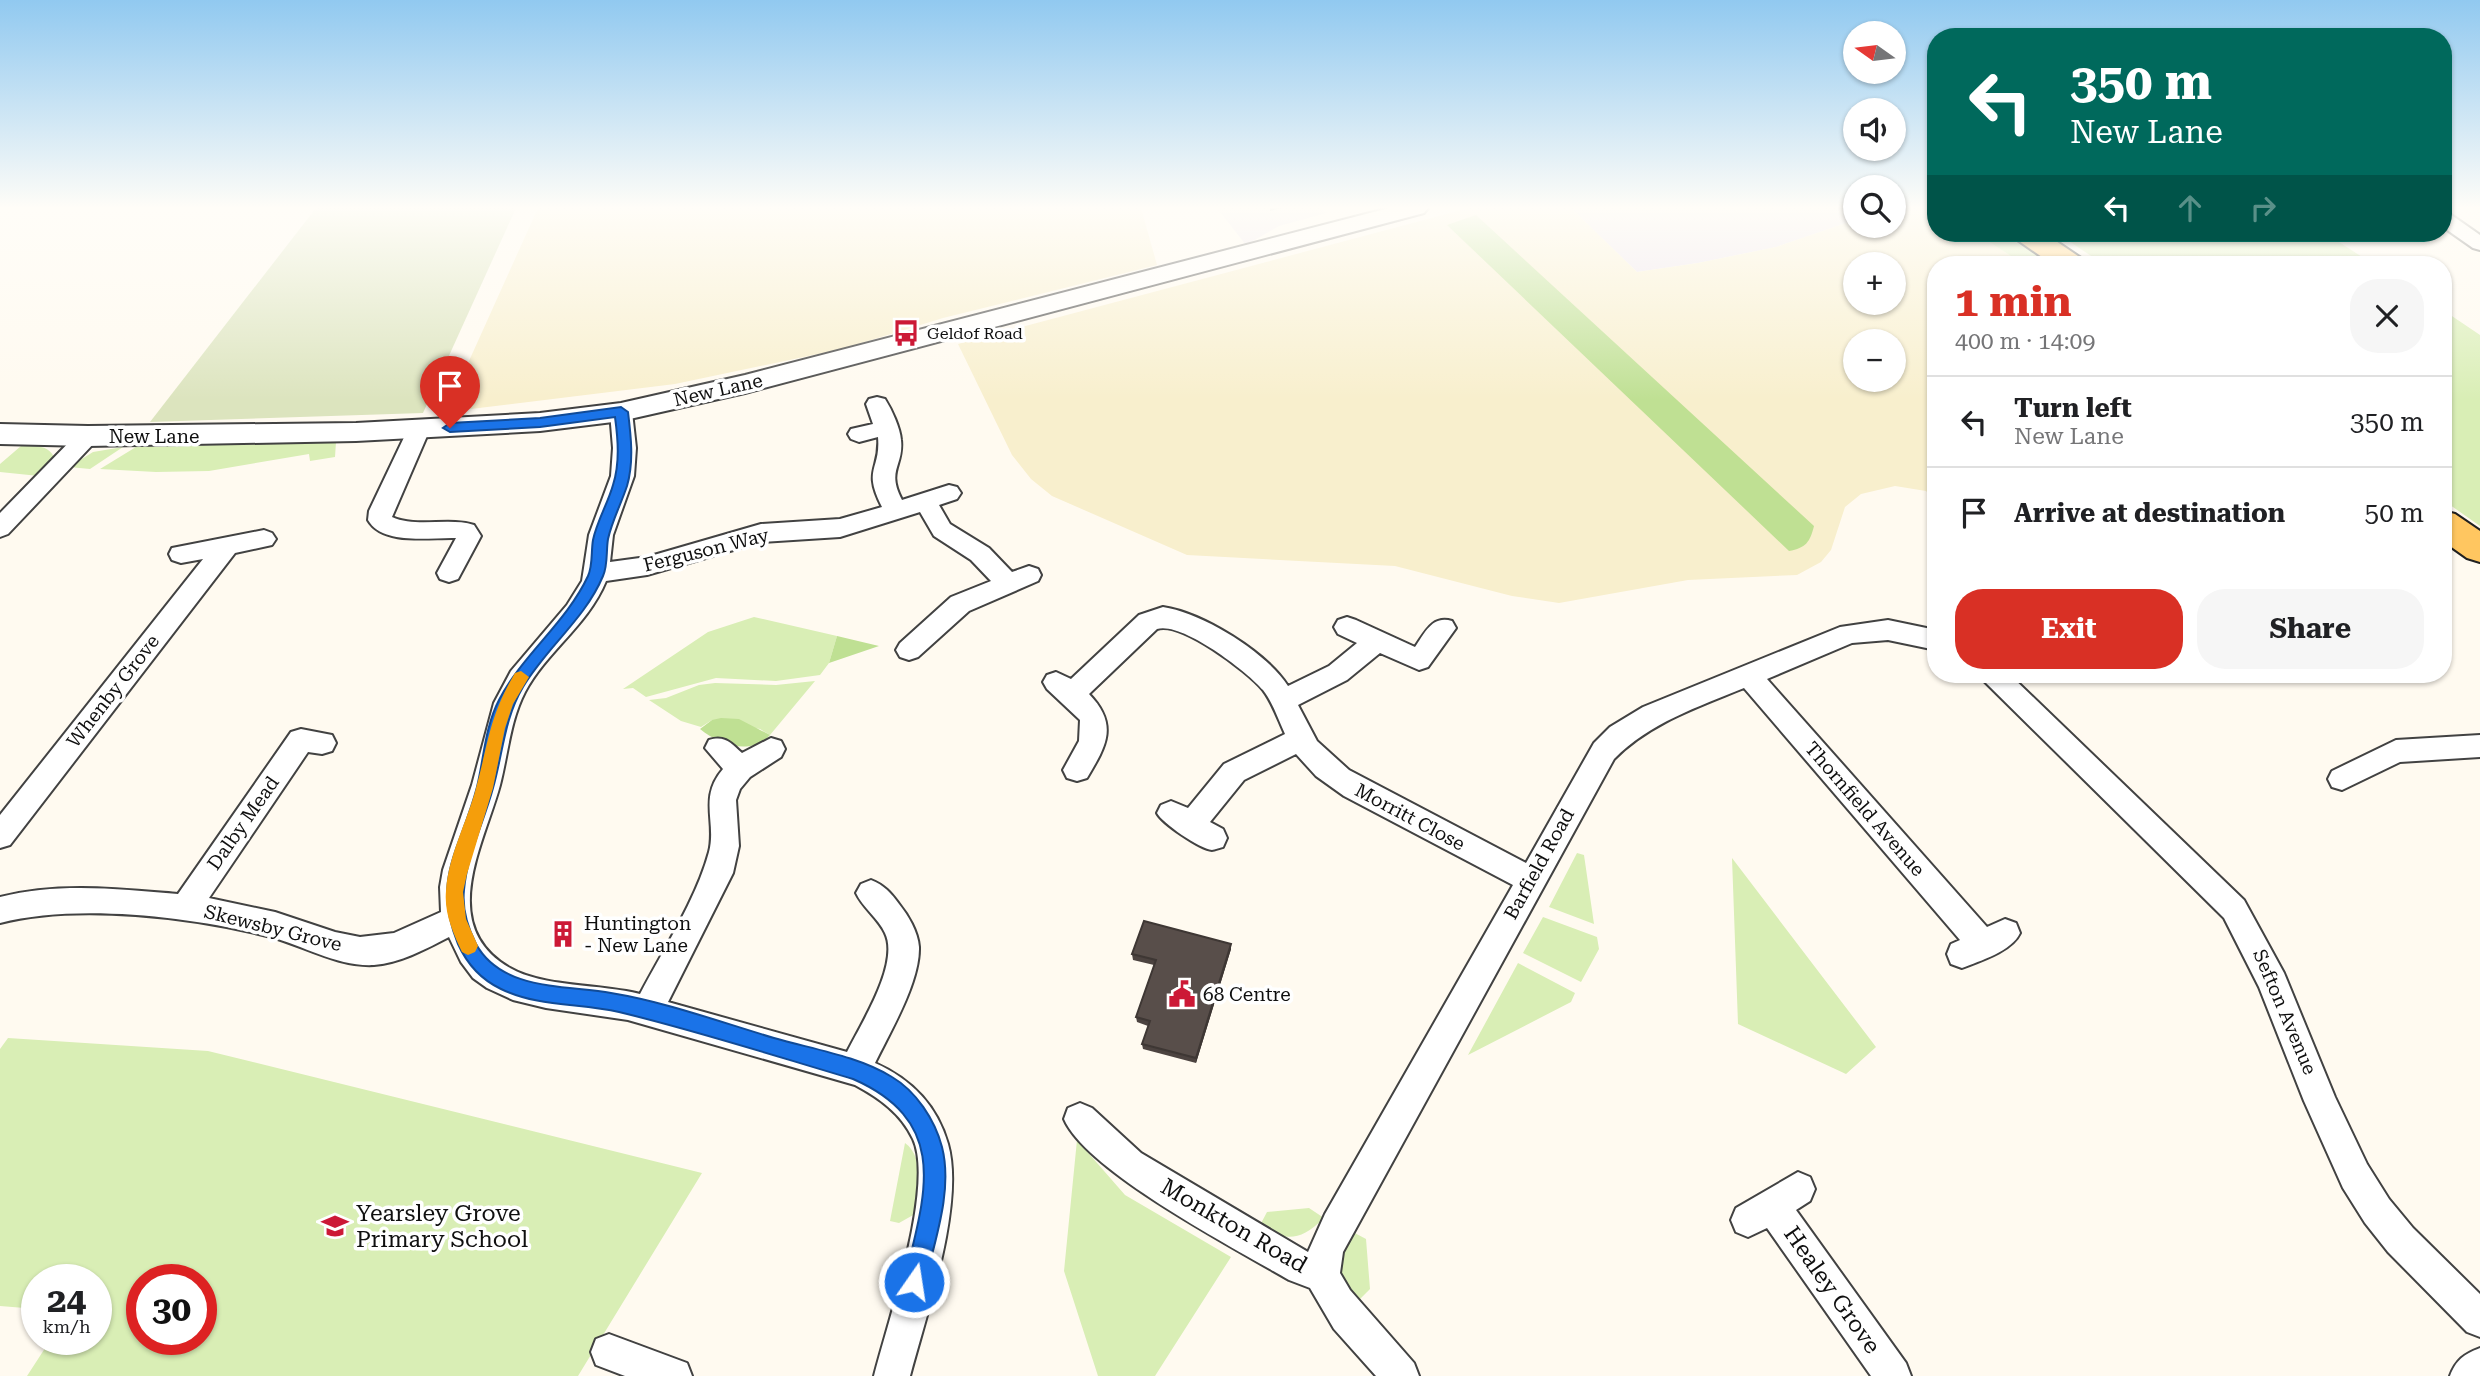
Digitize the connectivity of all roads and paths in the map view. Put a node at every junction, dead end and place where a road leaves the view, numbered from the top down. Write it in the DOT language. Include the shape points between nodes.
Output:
graph roads {
  1 [pos="1171,272"];
  2 [pos="877,404"];
  3 [pos="621,412"];
  4 [pos="887,428"];
  5 [pos="419,429"];
  6 [pos="859,433"];
  7 [pos="0,435"];
  8 [pos="88,436"];
  9 [pos="949,493"];
  10 [pos="925,502"];
  11 [pos="896,511"];
  12 [pos="0,527"];
  13 [pos="2452,529"];
  14 [pos="264,539"];
  15 [pos="227,546"];
  16 [pos="2480,549"];
  17 [pos="181,554"];
  18 [pos="449,573"];
  19 [pos="597,573"];
  20 [pos="1347,627"];
  21 [pos="1443,628"];
  22 [pos="1923,637"];
  23 [pos="1377,641"];
  24 [pos="909,650"];
  25 [pos="1748,675"];
  26 [pos="2002,683"];
  27 [pos="1284,700"];
  28 [pos="312,735"];
  29 [pos="1300,740"];
  30 [pos="2480,746"];
  31 [pos="719,747"];
  32 [pos="771,749"];
  33 [pos="740,769"];
  34 [pos="1077,770"];
  35 [pos="2342,779"];
  36 [pos="1192,825"];
  37 [pos="0,836"];
  38 [pos="1530,880"];
  39 [pos="871,893"];
  40 [pos="186,907"];
  41 [pos="0,910"];
  42 [pos="457,919"];
  43 [pos="1983,944"];
  44 [pos="648,1010"];
  45 [pos="855,1070"];
  46 [pos="1080,1119"];
  47 [pos="1772,1205"];
  48 [pos="1322,1274"];
  49 [pos="2480,1319"];
  50 [pos="610,1352"];
  51 [pos="2480,1366"];
  52 [pos="674,1376"];
  53 [pos="892,1376"];
  54 [pos="1401,1376"];
  55 [pos="1893,1376"];
  56 [pos="2468,1376"];
  1 -- 3 [label="street, New Lane"];
  2 -- 4 [label="street"];
  3 -- 5 [label="street, New Lane"];
  3 -- 19 [label="street" via="625,461 601,538"];
  4 -- 6 [label="street"];
  4 -- 11 [label="street" via="890,440 882,476"];
  5 -- 8 [label="street, New Lane"];
  5 -- 18 [label="street" via="380,520 400,528 466,531 469,536"];
  7 -- 8 [label="street, New Lane"];
  8 -- 12 [label="street"];
  9 -- 10 [label="street, Ferguson Way"];
  10 -- 11 [label="street, Ferguson Way"];
  10 -- 24 [label="street" via="954,540 1019,579 960,604"];
  11 -- 19 [label="street, Ferguson Way" via="841,528 746,536 647,566"];
  13 -- 16 [label="main road"];
  14 -- 15 [label="street"];
  15 -- 17 [label="street"];
  15 -- 37 [label="street, Whenby Grove"];
  19 -- 42 [label="street" via="577,611 529,666 505,703 485,788 461,857 454,892"];
  20 -- 23 [label="street"];
  21 -- 23 [label="street" via="1419,660"];
  22 -- 25 [label="street, Barfield Road" via="1870,631 1849,634"];
  23 -- 27 [label="street" via="1338,673"];
  25 -- 38 [label="street, Barfield Road" via="1651,715 1620,735 1594,766"];
  25 -- 43 [label="street, Thornfield Avenue"];
  26 -- 49 [label="street, Sefton Avenue" via="2234,909 2276,983 2341,1146 2377,1211"];
  27 -- 29 [label="street, Morritt Close"];
  27 -- 34 [label="street, Morritt Close" via="1255,666 1185,623 1163,617 1148,622 1064,688 1094,720 1091,749"];
  28 -- 40 [label="street, Dalby Mead"];
  29 -- 36 [label="street" via="1234,772"];
  29 -- 38 [label="street, Morritt Close" via="1311,755 1354,788"];
  30 -- 35 [label="street" via="2396,751"];
  31 -- 33 [label="street"];
  32 -- 33 [label="street"];
  33 -- 44 [label="street" via="722,800 725,846 718,873"];
  38 -- 48 [label="street, Barfield Road" via="1337,1226"];
  39 -- 45 [label="street" via="896,922 904,947 900,972"];
  40 -- 41 [label="street, Skewsby Grove" via="38,901"];
  40 -- 42 [label="street, Skewsby Grove" via="230,913 348,948 373,951"];
  42 -- 44 [label="street" via="483,968 506,982 535,992"];
  44 -- 45 [label="street"];
  45 -- 53 [label="street" via="905,1100 921,1120 932,1146 931,1211"];
  46 -- 48 [label="street, Monkton Road" via="1129,1165 1301,1269"];
  47 -- 55 [label="street, Healey Grove"];
  48 -- 54 [label="street, Monkton Road" via="1341,1310"];
  50 -- 52 [label="street"];
  51 -- 56 [label="street"];
}
